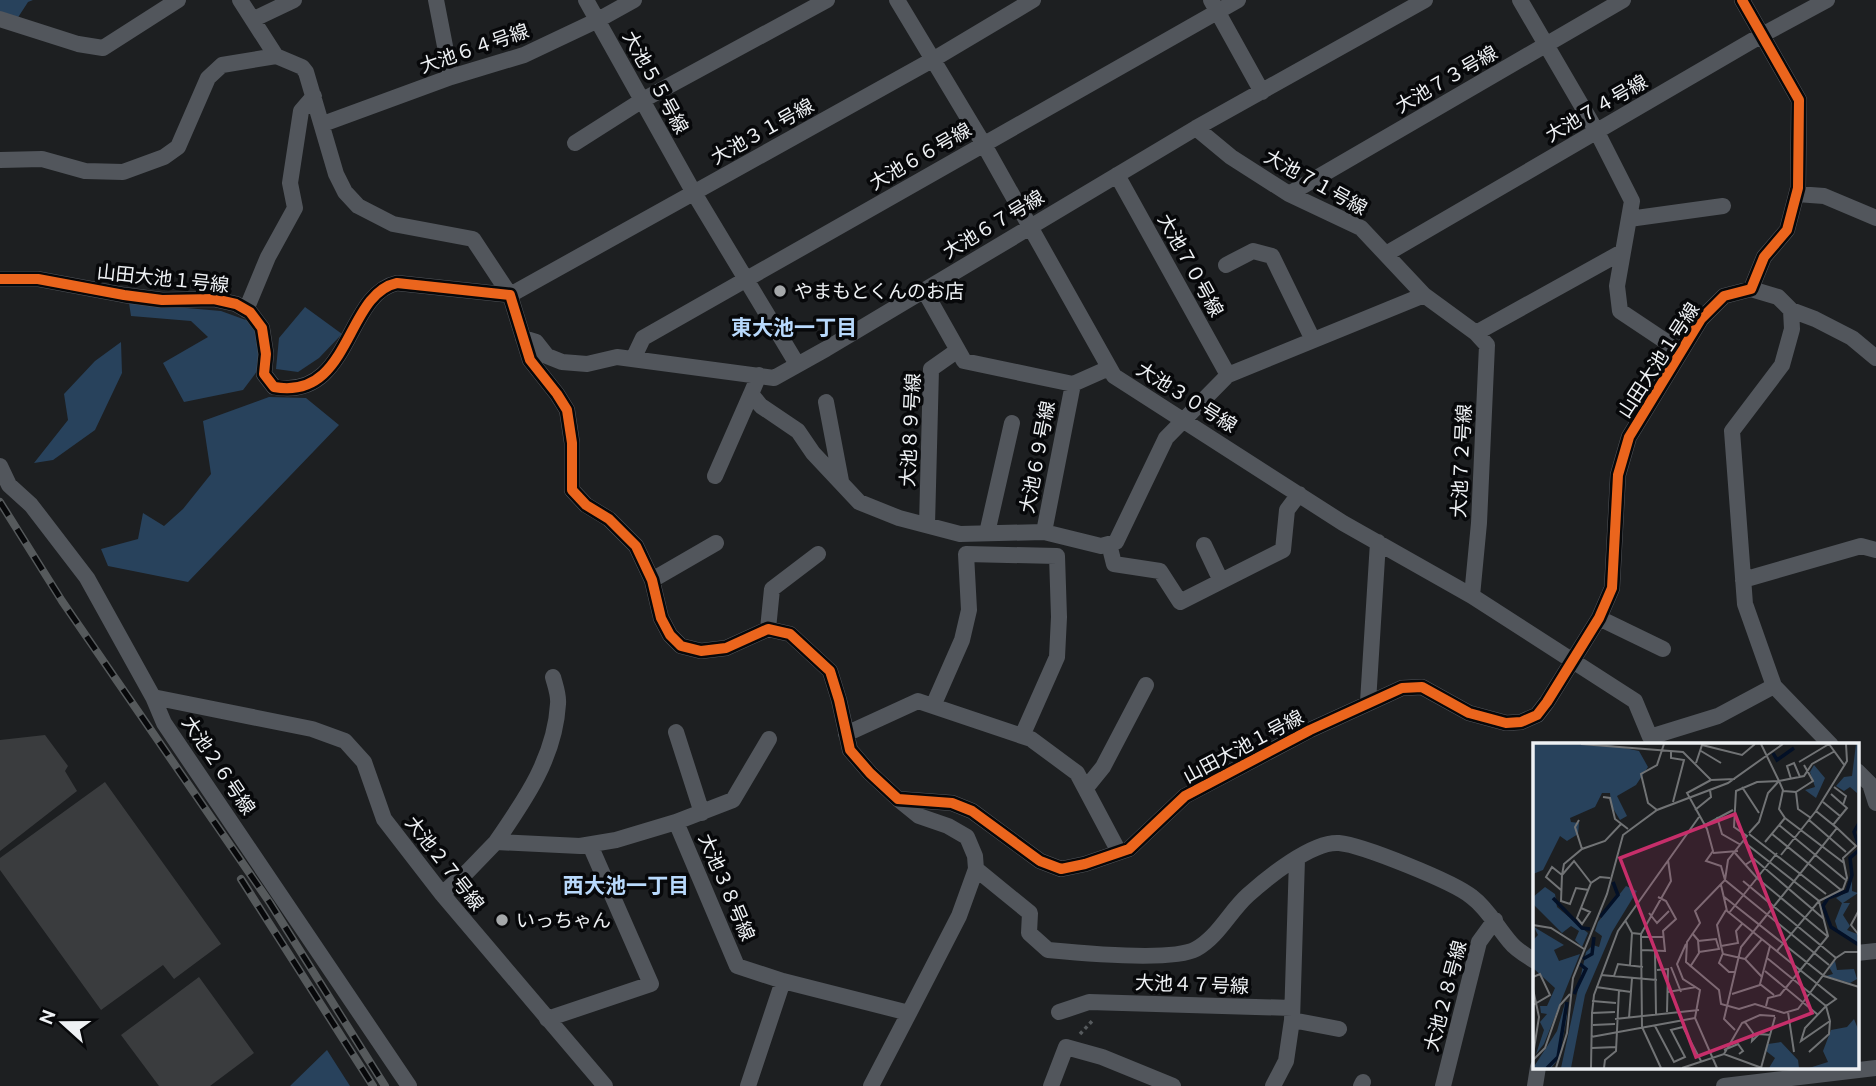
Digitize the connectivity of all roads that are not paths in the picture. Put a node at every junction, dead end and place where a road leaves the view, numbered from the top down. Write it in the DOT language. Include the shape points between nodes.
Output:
graph roads {
  1 [pos="178,0"];
  2 [pos="240,0"];
  3 [pos="294,0"];
  4 [pos="436,0"];
  5 [pos="586,0"];
  6 [pos="634,0"];
  7 [pos="827,0"];
  8 [pos="897,0"];
  9 [pos="1033,0"];
  10 [pos="1238,0"];
  11 [pos="1425,0"];
  12 [pos="1520,0"];
  13 [pos="1623,0"];
  14 [pos="1742,0"];
  15 [pos="1827,0"];
  16 [pos="1214,6"];
  17 [pos="0,19"];
  18 [pos="254,19"];
  19 [pos="598,20"];
  20 [pos="1762,35"];
  21 [pos="1546,45"];
  22 [pos="276,56"];
  23 [pos="934,59"];
  24 [pos="451,77"];
  25 [pos="1262,92"];
  26 [pos="314,96"];
  27 [pos="641,101"];
  28 [pos="323,124"];
  29 [pos="1196,128"];
  30 [pos="1597,132"];
  31 [pos="575,143"];
  32 [pos="983,144"];
  33 [pos="0,160"];
  34 [pos="1117,175"];
  35 [pos="694,193"];
  36 [pos="1289,194"];
  37 [pos="1797,194"];
  38 [pos="1723,206"];
  39 [pos="1876,218"];
  40 [pos="1629,219"];
  41 [pos="1030,227"];
  42 [pos="1622,252"];
  43 [pos="1386,254"];
  44 [pos="1226,265"];
  45 [pos="0,279"];
  46 [pos="748,280"];
  47 [pos="1751,289"];
  48 [pos="923,290"];
  49 [pos="510,295"];
  50 [pos="1424,295"];
  51 [pos="246,310"];
  52 [pos="1791,310"];
  53 [pos="1476,333"];
  54 [pos="523,338"];
  55 [pos="1313,340"];
  56 [pos="958,350"];
  57 [pos="1680,351"];
  58 [pos="1876,358"];
  59 [pos="633,359"];
  60 [pos="797,364"];
  61 [pos="1109,368"];
  62 [pos="759,375"];
  63 [pos="1228,375"];
  64 [pos="1073,384"];
  65 [pos="751,394"];
  66 [pos="826,402"];
  67 [pos="1183,419"];
  68 [pos="1012,423"];
  69 [pos="0,466"];
  70 [pos="715,476"];
  71 [pos="841,484"];
  72 [pos="1299,494"];
  73 [pos="927,525"];
  74 [pos="1044,532"];
  75 [pos="988,533"];
  76 [pos="1378,542"];
  77 [pos="716,543"];
  78 [pos="1109,544"];
  79 [pos="1204,545"];
  80 [pos="1876,550"];
  81 [pos="818,555"];
  82 [pos="652,580"];
  83 [pos="1743,580"];
  84 [pos="1221,581"];
  85 [pos="1472,596"];
  86 [pos="1599,618"];
  87 [pos="768,629"];
  88 [pos="1663,649"];
  89 [pos="1573,660"];
  90 [pos="553,677"];
  91 [pos="1146,685"];
  92 [pos="1774,687"];
  93 [pos="153,697"];
  94 [pos="1368,702"];
  95 [pos="933,706"];
  96 [pos="676,732"];
  97 [pos="846,734"];
  98 [pos="1022,736"];
  99 [pos="769,739"];
  100 [pos="1829,743"];
  101 [pos="1858,772"];
  102 [pos="1086,788"];
  103 [pos="898,799"];
  104 [pos="1876,803"];
  105 [pos="702,813"];
  106 [pos="676,822"];
  107 [pos="496,842"];
  108 [pos="590,845"];
  109 [pos="1119,852"];
  110 [pos="1297,859"];
  111 [pos="976,869"];
  112 [pos="442,894"];
  113 [pos="1494,920"];
  114 [pos="1876,951"];
  115 [pos="1858,953"];
  116 [pos="1533,960"];
  117 [pos="783,981"];
  118 [pos="1059,1012"];
  119 [pos="909,1013"];
  120 [pos="1292,1014"];
  121 [pos="547,1020"];
  122 [pos="1339,1029"];
  123 [pos="1538,1068"];
  124 [pos="1876,1068"];
  125 [pos="409,1086"];
  126 [pos="604,1086"];
  127 [pos="748,1086"];
  128 [pos="871,1086"];
  129 [pos="1051,1086"];
  130 [pos="1173,1086"];
  131 [pos="1273,1086"];
  132 [pos="1443,1086"];
  133 [pos="1535,1086"];
  134 [pos="1724,1086"];
  1 -- 17 [label="street" via="103,48"];
  2 -- 18 [label="street"];
  3 -- 18 [label="street"];
  4 -- 24 [label="street"];
  5 -- 19 [label="street, 大池５５号線"];
  6 -- 19 [label="street, 大池６４号線"];
  7 -- 27 [label="street"];
  8 -- 23 [label="street, 大池３０号線"];
  9 -- 23 [label="street, 大池３１号線"];
  10 -- 16 [label="street, 大池６６号線"];
  11 -- 25 [label="street, 大池６７号線"];
  12 -- 21 [label="street"];
  13 -- 21 [label="street, 大池７３号線"];
  14 -- 20 [label="street"];
  15 -- 20 [label="street, 大池７４号線"];
  16 -- 25 [label="street"];
  16 -- 32 [label="street, 大池６６号線"];
  18 -- 22 [label="street"];
  19 -- 24 [label="street, 大池６４号線" via="524,55"];
  19 -- 27 [label="street, 大池５５号線"];
  20 -- 30 [label="street, 大池７４号線"];
  20 -- 37 [label="street" via="1799,100"];
  21 -- 30 [label="street"];
  21 -- 36 [label="street, 大池７３号線"];
  22 -- 26 [label="street" via="302,67"];
  22 -- 33 [label="street" via="222,65 208,78 178,147 123,172 85,171 42,159"];
  23 -- 32 [label="street, 大池３０号線"];
  23 -- 35 [label="street, 大池３１号線"];
  24 -- 28 [label="street, 大池６４号線"];
  25 -- 29 [label="street, 大池６７号線"];
  26 -- 28 [label="street"];
  26 -- 51 [label="street" via="301,111 290,183 295,208"];
  27 -- 31 [label="street"];
  27 -- 35 [label="street, 大池５５号線"];
  28 -- 49 [label="street" via="336,174 358,206 393,224 473,239"];
  29 -- 34 [label="street, 大池６７号線"];
  29 -- 36 [label="street, 大池７１号線"];
  30 -- 40 [label="street" via="1632,201"];
  30 -- 43 [label="street, 大池７４号線"];
  32 -- 41 [label="street, 大池３０号線"];
  32 -- 46 [label="street, 大池６６号線"];
  34 -- 41 [label="street, 大池６７号線"];
  34 -- 63 [label="street, 大池７０号線"];
  35 -- 46 [label="street, 大池５５号線"];
  35 -- 49 [label="street, 大池３１号線"];
  36 -- 43 [label="street, 大池７１号線" via="1361,228"];
  37 -- 39 [label="street" via="1824,196"];
  37 -- 47 [label="street" via="1787,230 1764,257"];
  38 -- 40 [label="street"];
  40 -- 42 [label="street"];
  41 -- 48 [label="street, 大池６７号線"];
  41 -- 61 [label="street, 大池３０号線"];
  42 -- 53 [label="street"];
  42 -- 57 [label="street" via="1617,286 1620,311"];
  43 -- 50 [label="street, 大池７１号線"];
  44 -- 55 [label="street" via="1253,251 1272,256"];
  45 -- 51 [label="street, 山田大池１号線" via="38,278 162,300 214,299"];
  46 -- 59 [label="street, 大池６６号線" via="643,338"];
  46 -- 60 [label="street, 大池５５号線"];
  47 -- 52 [label="street" via="1778,297"];
  47 -- 57 [label="street, 山田大池１号線" via="1724,296"];
  48 -- 56 [label="street"];
  48 -- 60 [label="street, 大池６７号線"];
  49 -- 51 [label="street, 山田大池１号線" via="397,283 384,286 332,366 310,384 292,390 274,387 264,374 262,328"];
  49 -- 54 [label="street"];
  50 -- 53 [label="street, 大池７１号線"];
  50 -- 55 [label="street"];
  52 -- 58 [label="street" via="1852,338"];
  52 -- 83 [label="street" via="1792,329 1782,366 1732,431"];
  53 -- 85 [label="street, 大池７２号線" via="1487,345"];
  54 -- 59 [label="street, 大池６７号線" via="562,362"];
  54 -- 82 [label="street" via="530,360 567,410 572,490 636,546"];
  55 -- 63 [label="street"];
  56 -- 64 [label="street, 大池６９号線" via="964,361"];
  56 -- 73 [label="street, 大池８９号線" via="931,369"];
  57 -- 86 [label="street, 山田大池１号線" via="1629,437 1618,475 1612,588"];
  59 -- 62 [label="street, 大池６７号線"];
  60 -- 62 [label="street, 大池６７号線" via="774,378"];
  61 -- 64 [label="street, 大池６９号線"];
  61 -- 67 [label="street, 大池３０号線" via="1114,376"];
  62 -- 65 [label="street"];
  63 -- 67 [label="street"];
  64 -- 74 [label="street, 大池６９号線"];
  65 -- 70 [label="street"];
  65 -- 71 [label="street" via="798,431"];
  66 -- 71 [label="street"];
  67 -- 72 [label="street, 大池３０号線"];
  67 -- 78 [label="street" via="1166,438 1116,542"];
  68 -- 75 [label="street"];
  69 -- 93 [label="street, 大池２６号線" via="9,485 31,505 87,578"];
  71 -- 73 [label="street" via="859,502"];
  72 -- 76 [label="street, 大池３０号線"];
  72 -- 84 [label="street" via="1287,510 1283,550"];
  73 -- 75 [label="street" via="960,534"];
  74 -- 75 [label="street"];
  74 -- 78 [label="street, 大池６９号線"];
  76 -- 85 [label="street, 大池３０号線"];
  76 -- 94 [label="street"];
  77 -- 82 [label="street"];
  78 -- 84 [label="street" via="1114,564 1160,571 1180,602"];
  79 -- 84 [label="street"];
  80 -- 83 [label="street" via="1861,546"];
  81 -- 87 [label="street" via="772,589"];
  82 -- 87 [label="street" via="661,618 681,646 701,651 726,648"];
  83 -- 92 [label="street" via="1745,604"];
  85 -- 89 [label="street, 大池３０号線"];
  86 -- 88 [label="street"];
  86 -- 89 [label="street, 山田大池１号線"];
  87 -- 97 [label="street" via="790,634 830,671"];
  89 -- 92 [label="street, 大池３０号線" via="1635,701 1650,737 1717,716"];
  89 -- 94 [label="street, 山田大池１号線" via="1537,715 1521,722 1506,723 1469,713 1422,687 1402,688"];
  90 -- 107 [label="street" via="559,702 549,750 530,794"];
  91 -- 102 [label="street" via="1103,767"];
  92 -- 100 [label="street"];
  93 -- 112 [label="street, 大池２７号線" via="312,729 345,741 364,762 384,819"];
  93 -- 125 [label="street, 大池２６号線" via="164,723"];
  94 -- 109 [label="street, 山田大池１号線" via="1185,796 1129,849"];
  95 -- 97 [label="street" via="918,701"];
  95 -- 98 [label="street"];
  95 -- 98 [label="street" via="962,640 969,610 966,554 1057,556 1057,657"];
  96 -- 105 [label="street"];
  97 -- 103 [label="street" via="850,750"];
  98 -- 102 [label="street" via="1077,773"];
  99 -- 105 [label="street" via="733,800"];
  101 -- 104 [label="street" via="1870,784"];
  102 -- 109 [label="street"];
  103 -- 109 [label="street, 山田大池１号線" via="952,803 972,811 1040,861 1061,869"];
  103 -- 111 [label="street" via="919,816 967,837"];
  105 -- 106 [label="street"];
  106 -- 108 [label="street, 大池３８号線"];
  106 -- 117 [label="street, 大池３８号線" via="737,966"];
  107 -- 108 [label="street, 大池３８号線"];
  107 -- 112 [label="street"];
  108 -- 121 [label="street" via="651,984"];
  110 -- 111 [label="street" via="1245,897 1196,949 1172,956 1048,950 1029,933 1030,913"];
  110 -- 113 [label="street" via="1338,843 1422,871 1472,896"];
  110 -- 120 [label="street"];
  111 -- 119 [label="street" via="958,916"];
  112 -- 121 [label="street, 大池２７号線"];
  113 -- 116 [label="street" via="1511,944"];
  113 -- 132 [label="street, 大池２８号線" via="1479,942"];
  114 -- 115 [label="street"];
  117 -- 119 [label="street, 大池３８号線"];
  117 -- 127 [label="street"];
  118 -- 120 [label="street, 大池４７号線" via="1089,1002"];
  119 -- 128 [label="street"];
  120 -- 122 [label="street, 大池４７号線"];
  120 -- 131 [label="street" via="1286,1061"];
  121 -- 126 [label="street, 大池２７号線"];
  123 -- 133 [label="street"];
  124 -- 134 [label="street"];
  129 -- 130 [label="street" via="1066,1048 1102,1057"];
}
